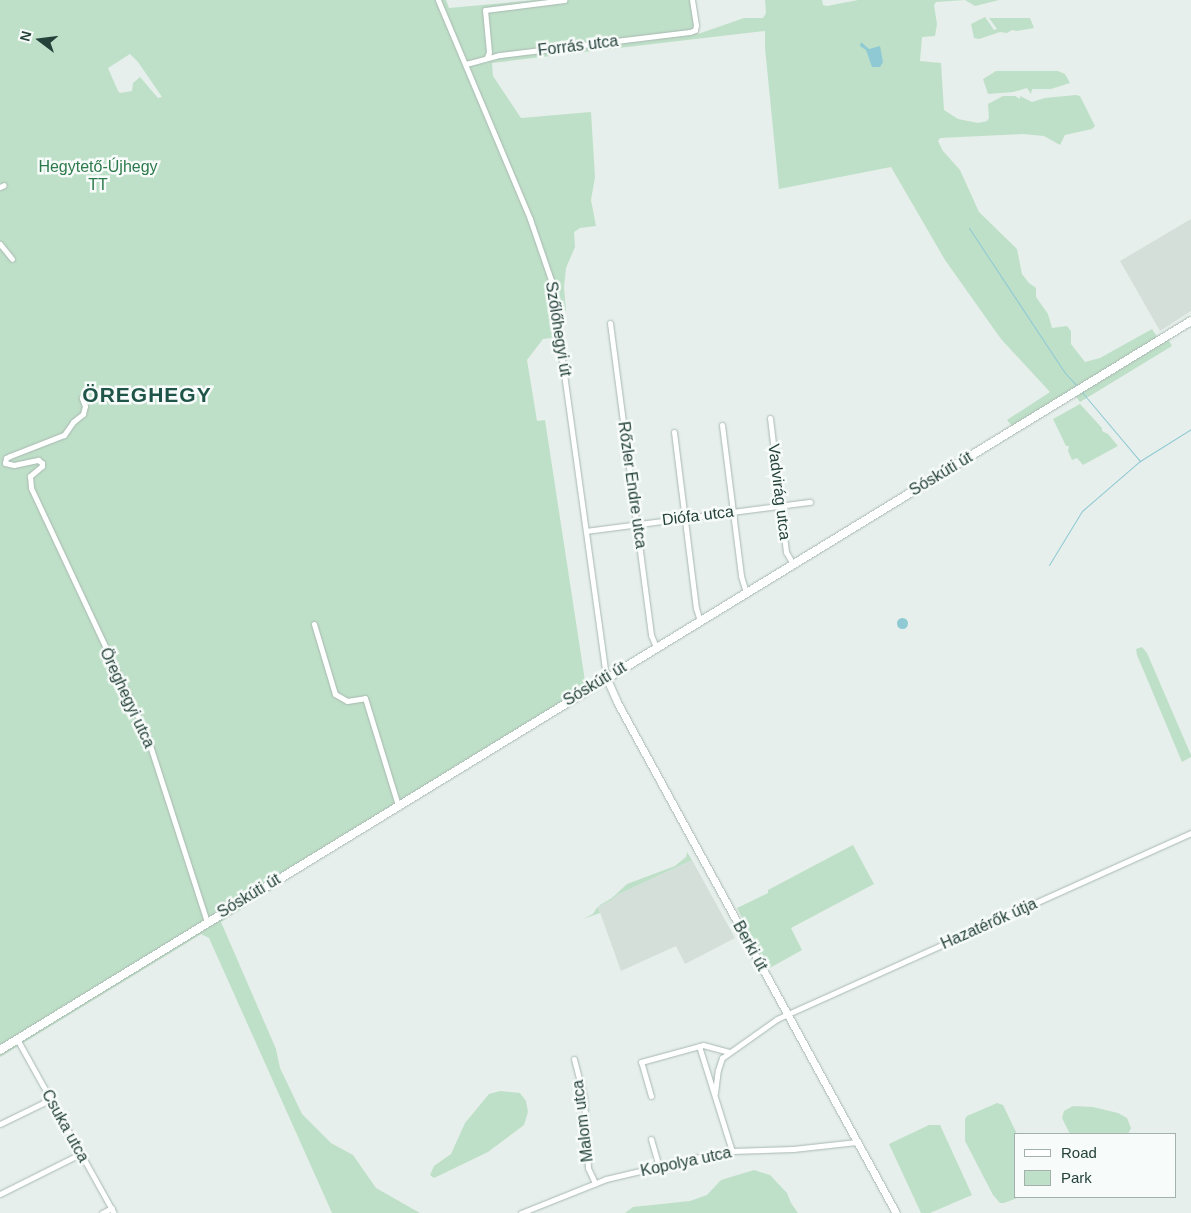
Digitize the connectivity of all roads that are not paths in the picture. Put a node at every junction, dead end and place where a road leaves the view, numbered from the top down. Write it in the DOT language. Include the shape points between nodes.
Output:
graph roads {
  1 [pos="438,0"];
  2 [pos="564,0"];
  3 [pos="692,0"];
  4 [pos="487,57"];
  5 [pos="466,64"];
  6 [pos="0,244"];
  7 [pos="12,259"];
  8 [pos="1191,321"];
  9 [pos="610,323"];
  10 [pos="82,398"];
  11 [pos="770,418"];
  12 [pos="722,425"];
  13 [pos="674,432"];
  14 [pos="2,465"];
  15 [pos="810,502"];
  16 [pos="781,506"];
  17 [pos="733,512"];
  18 [pos="685,518"];
  19 [pos="638,524"];
  20 [pos="586,531"];
  21 [pos="793,564"];
  22 [pos="746,592"];
  23 [pos="700,620"];
  24 [pos="314,624"];
  25 [pos="656,647"];
  26 [pos="606,678"];
  27 [pos="398,805"];
  28 [pos="1191,834"];
  29 [pos="207,922"];
  30 [pos="787,1014"];
  31 [pos="16,1038"];
  32 [pos="699,1046"];
  33 [pos="0,1050"];
  34 [pos="729,1052"];
  35 [pos="574,1059"];
  36 [pos="715,1093"];
  37 [pos="48,1095"];
  38 [pos="652,1096"];
  39 [pos="0,1124"];
  40 [pos="652,1139"];
  41 [pos="858,1142"];
  42 [pos="732,1151"];
  43 [pos="80,1154"];
  44 [pos="659,1167"];
  45 [pos="596,1183"];
  46 [pos="0,1194"];
  47 [pos="113,1211"];
  48 [pos="102,1213"];
  49 [pos="521,1213"];
  50 [pos="896,1213"];
  1 -- 5 [label="street, Szőlőhegyi út"];
  2 -- 4 [label="street" via="484,10"];
  3 -- 4 [label="street, Forrás utca" via="696,25 692,32"];
  4 -- 5 [label="street, Forrás utca"];
  5 -- 20 [label="street, Szőlőhegyi út" via="530,219 551,280"];
  6 -- 7 [label="street"];
  8 -- 21 [label="main road, Sóskúti út"];
  9 -- 19 [label="street, Rőzler Endre utca"];
  10 -- 14 [label="street" via="83,414 64,435 10,456"];
  11 -- 16 [label="street, Vadvirág utca"];
  12 -- 17 [label="street"];
  13 -- 18 [label="street"];
  14 -- 29 [label="street, Öreghegyi utca" via="38,460 43,465 31,473 29,481 146,733"];
  15 -- 16 [label="street, Diófa utca"];
  16 -- 17 [label="street, Diófa utca"];
  16 -- 21 [label="street, Vadvirág utca" via="786,552"];
  17 -- 18 [label="street, Diófa utca"];
  17 -- 22 [label="street"];
  18 -- 19 [label="street, Diófa utca"];
  18 -- 23 [label="street"];
  19 -- 20 [label="street, Diófa utca"];
  19 -- 25 [label="street, Rőzler Endre utca" via="651,635"];
  20 -- 26 [label="street, Szőlőhegyi út"];
  21 -- 22 [label="main road, Sóskúti út"];
  22 -- 23 [label="main road, Sóskúti út"];
  23 -- 25 [label="main road, Sóskúti út"];
  24 -- 27 [label="street" via="335,694 347,701 364,698"];
  25 -- 26 [label="main road, Sóskúti út"];
  26 -- 27 [label="main road, Sóskúti út"];
  26 -- 30 [label="street, Berki út"];
  27 -- 29 [label="main road, Sóskúti út"];
  28 -- 30 [label="street, Hazatérők útja"];
  29 -- 31 [label="main road, Sóskúti út"];
  30 -- 34 [label="street, Hazatérők útja"];
  30 -- 41 [label="street, Berki út"];
  31 -- 33 [label="main road, Sóskúti út"];
  31 -- 37 [label="street, Csuka utca"];
  32 -- 34 [label="street" via="707,1045"];
  32 -- 36 [label="street"];
  32 -- 38 [label="street" via="641,1062"];
  34 -- 36 [label="street" via="720,1063"];
  35 -- 45 [label="street, Malom utca" via="584,1098 587,1165"];
  36 -- 42 [label="street"];
  37 -- 39 [label="street" via="43,1103"];
  37 -- 43 [label="street, Csuka utca"];
  40 -- 44 [label="street"];
  41 -- 42 [label="street, Kopolya utca"];
  41 -- 50 [label="street, Berki út"];
  42 -- 44 [label="street, Kopolya utca"];
  43 -- 46 [label="street"];
  43 -- 47 [label="street, Csuka utca"];
  44 -- 45 [label="street, Kopolya utca"];
  45 -- 49 [label="street, Kopolya utca"];
  47 -- 48 [label="street"];
}
